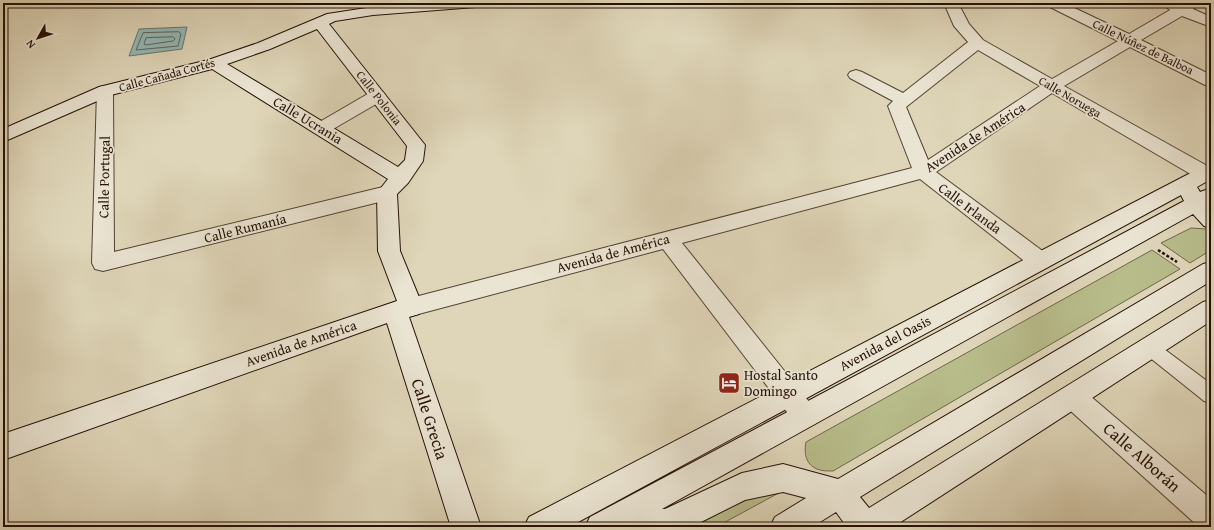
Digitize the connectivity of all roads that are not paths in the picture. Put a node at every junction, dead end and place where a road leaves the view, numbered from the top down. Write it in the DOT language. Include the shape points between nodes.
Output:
graph roads {
  1 [pos="476,3"];
  2 [pos="951,3"];
  3 [pos="1053,3"];
  4 [pos="1166,3"];
  5 [pos="1187,6"];
  6 [pos="326,19"];
  7 [pos="1211,23"];
  8 [pos="1130,40"];
  9 [pos="977,43"];
  10 [pos="214,63"];
  11 [pos="856,75"];
  12 [pos="1211,81"];
  13 [pos="1052,86"];
  14 [pos="105,91"];
  15 [pos="377,96"];
  16 [pos="905,100"];
  17 [pos="322,128"];
  18 [pos="3,136"];
  19 [pos="923,172"];
  20 [pos="401,178"];
  21 [pos="1203,192"];
  22 [pos="387,193"];
  23 [pos="667,239"];
  24 [pos="1040,261"];
  25 [pos="103,263"];
  26 [pos="1205,273"];
  27 [pos="403,309"];
  28 [pos="1211,309"];
  29 [pos="1150,348"];
  30 [pos="789,394"];
  31 [pos="1211,395"];
  32 [pos="1073,397"];
  33 [pos="806,416"];
  34 [pos="3,447"];
  35 [pos="840,494"];
  36 [pos="1211,518"];
  37 [pos="606,524"];
  38 [pos="466,527"];
  39 [pos="538,527"];
  40 [pos="785,527"];
  41 [pos="865,527"];
  1 -- 6 [label="street, Calle Cañada Cortés" via="372,11"];
  2 -- 9 [label="street, Calle Noruega" via="962,26"];
  3 -- 8 [label="street, Calle Núñez de Balboa"];
  4 -- 5 [label="street"];
  5 -- 7 [label="street"];
  5 -- 8 [label="street, Avenida de América"];
  6 -- 10 [label="street, Calle Cañada Cortés" via="264,46"];
  6 -- 15 [label="street, Calle Polonia"];
  8 -- 12 [label="street, Calle Núñez de Balboa"];
  8 -- 13 [label="street, Avenida de América"];
  9 -- 13 [label="street, Calle Noruega"];
  9 -- 16 [label="street"];
  10 -- 14 [label="street, Calle Cañada Cortés"];
  10 -- 17 [label="street, Calle Ucrania"];
  11 -- 16 [label="street"];
  13 -- 19 [label="street, Avenida de América"];
  13 -- 21 [label="street, Calle Noruega"];
  14 -- 18 [label="street, Calle Cañada Cortés"];
  14 -- 25 [label="street, Calle Portugal"];
  15 -- 17 [label="street"];
  15 -- 20 [label="street, Calle Polonia" via="416,144 414,161"];
  16 -- 19 [label="street" via="897,106"];
  17 -- 20 [label="street, Calle Ucrania"];
  19 -- 23 [label="street, Avenida de América"];
  19 -- 24 [label="street, Calle Irlanda"];
  20 -- 22 [label="street"];
  21 -- 24 [label="street, Avenida del Oasis"];
  21 -- 33 [label="street, Avenida del Oasis" via="1137,236"];
  22 -- 25 [label="street, Calle Rumanía"];
  22 -- 27 [label="street, Calle Grecia" via="389,251"];
  23 -- 27 [label="street, Avenida de América"];
  23 -- 30 [label="street"];
  24 -- 30 [label="street, Avenida del Oasis"];
  26 -- 35 [label="street"];
  27 -- 34 [label="street, Avenida de América"];
  27 -- 38 [label="street, Calle Grecia"];
  28 -- 29 [label="street"];
  29 -- 31 [label="lane"];
  29 -- 32 [label="street"];
  30 -- 33 [label="street"];
  30 -- 39 [label="street, Avenida del Oasis"];
  32 -- 36 [label="street, Calle Alborán"];
  32 -- 41 [label="street"];
  33 -- 37 [label="street, Avenida del Oasis"];
  35 -- 37 [label="street" via="783,478 742,487 666,524"];
  35 -- 40 [label="street"];
  35 -- 41 [label="street"];
}
